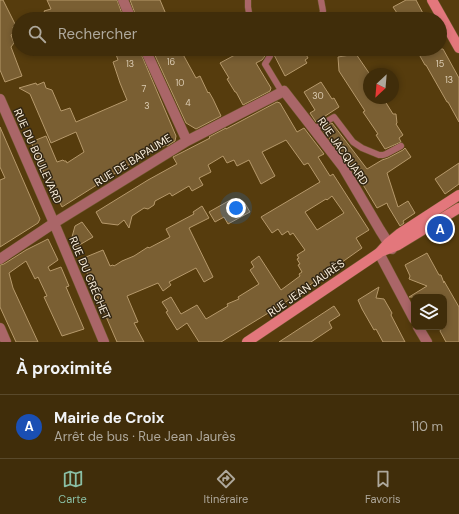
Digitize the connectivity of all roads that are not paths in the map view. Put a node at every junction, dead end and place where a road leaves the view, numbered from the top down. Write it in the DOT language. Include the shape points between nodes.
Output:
graph roads {
  1 [pos="123,0"];
  2 [pos="248,0"];
  3 [pos="321,0"];
  4 [pos="432,0"];
  5 [pos="128,12"];
  6 [pos="249,12"];
  7 [pos="323,12"];
  8 [pos="439,12"];
  9 [pos="447,27"];
  10 [pos="459,48"];
  11 [pos="148,56"];
  12 [pos="270,56"];
  13 [pos="283,91"];
  14 [pos="0,99"];
  15 [pos="314,130"];
  16 [pos="187,141"];
  17 [pos="401,146"];
  18 [pos="459,195"];
  19 [pos="459,208"];
  20 [pos="54,223"];
  21 [pos="390,246"];
  22 [pos="379,253"];
  23 [pos="0,259"];
  24 [pos="411,313"];
  25 [pos="0,328"];
  26 [pos="420,330"];
  27 [pos="6,342"];
  28 [pos="104,342"];
  29 [pos="247,342"];
  30 [pos="427,342"];
  1 -- 5 [label="street"];
  2 -- 6 [label="lane"];
  3 -- 7 [label="lane"];
  4 -- 8 [label="main road"];
  9 -- 10 [label="main road"];
  11 -- 16 [label="street"];
  12 -- 13 [label="lane" via="265,64"];
  13 -- 15 [label="street, RUE JACQUARD"];
  13 -- 16 [label="street, RUE DE BAPAUME"];
  14 -- 20 [label="street, RUE DU BOULEVARD"];
  15 -- 17 [label="lane" via="334,117 353,142 362,148 383,155"];
  15 -- 21 [label="street, RUE JACQUARD" via="343,167"];
  16 -- 20 [label="street, RUE DE BAPAUME"];
  18 -- 21 [label="main road, RUE JEAN JAURÈS" via="399,234"];
  19 -- 21 [label="main road, RUE JEAN JAURÈS"];
  20 -- 23 [label="street, RUE DE BAPAUME"];
  20 -- 28 [label="street, RUE DU CRÉCHET"];
  21 -- 22 [label="main road, RUE JEAN JAURÈS"];
  22 -- 24 [label="street"];
  22 -- 29 [label="main road, RUE JEAN JAURÈS"];
  25 -- 27 [label="street"];
  26 -- 30 [label="street"];
}
